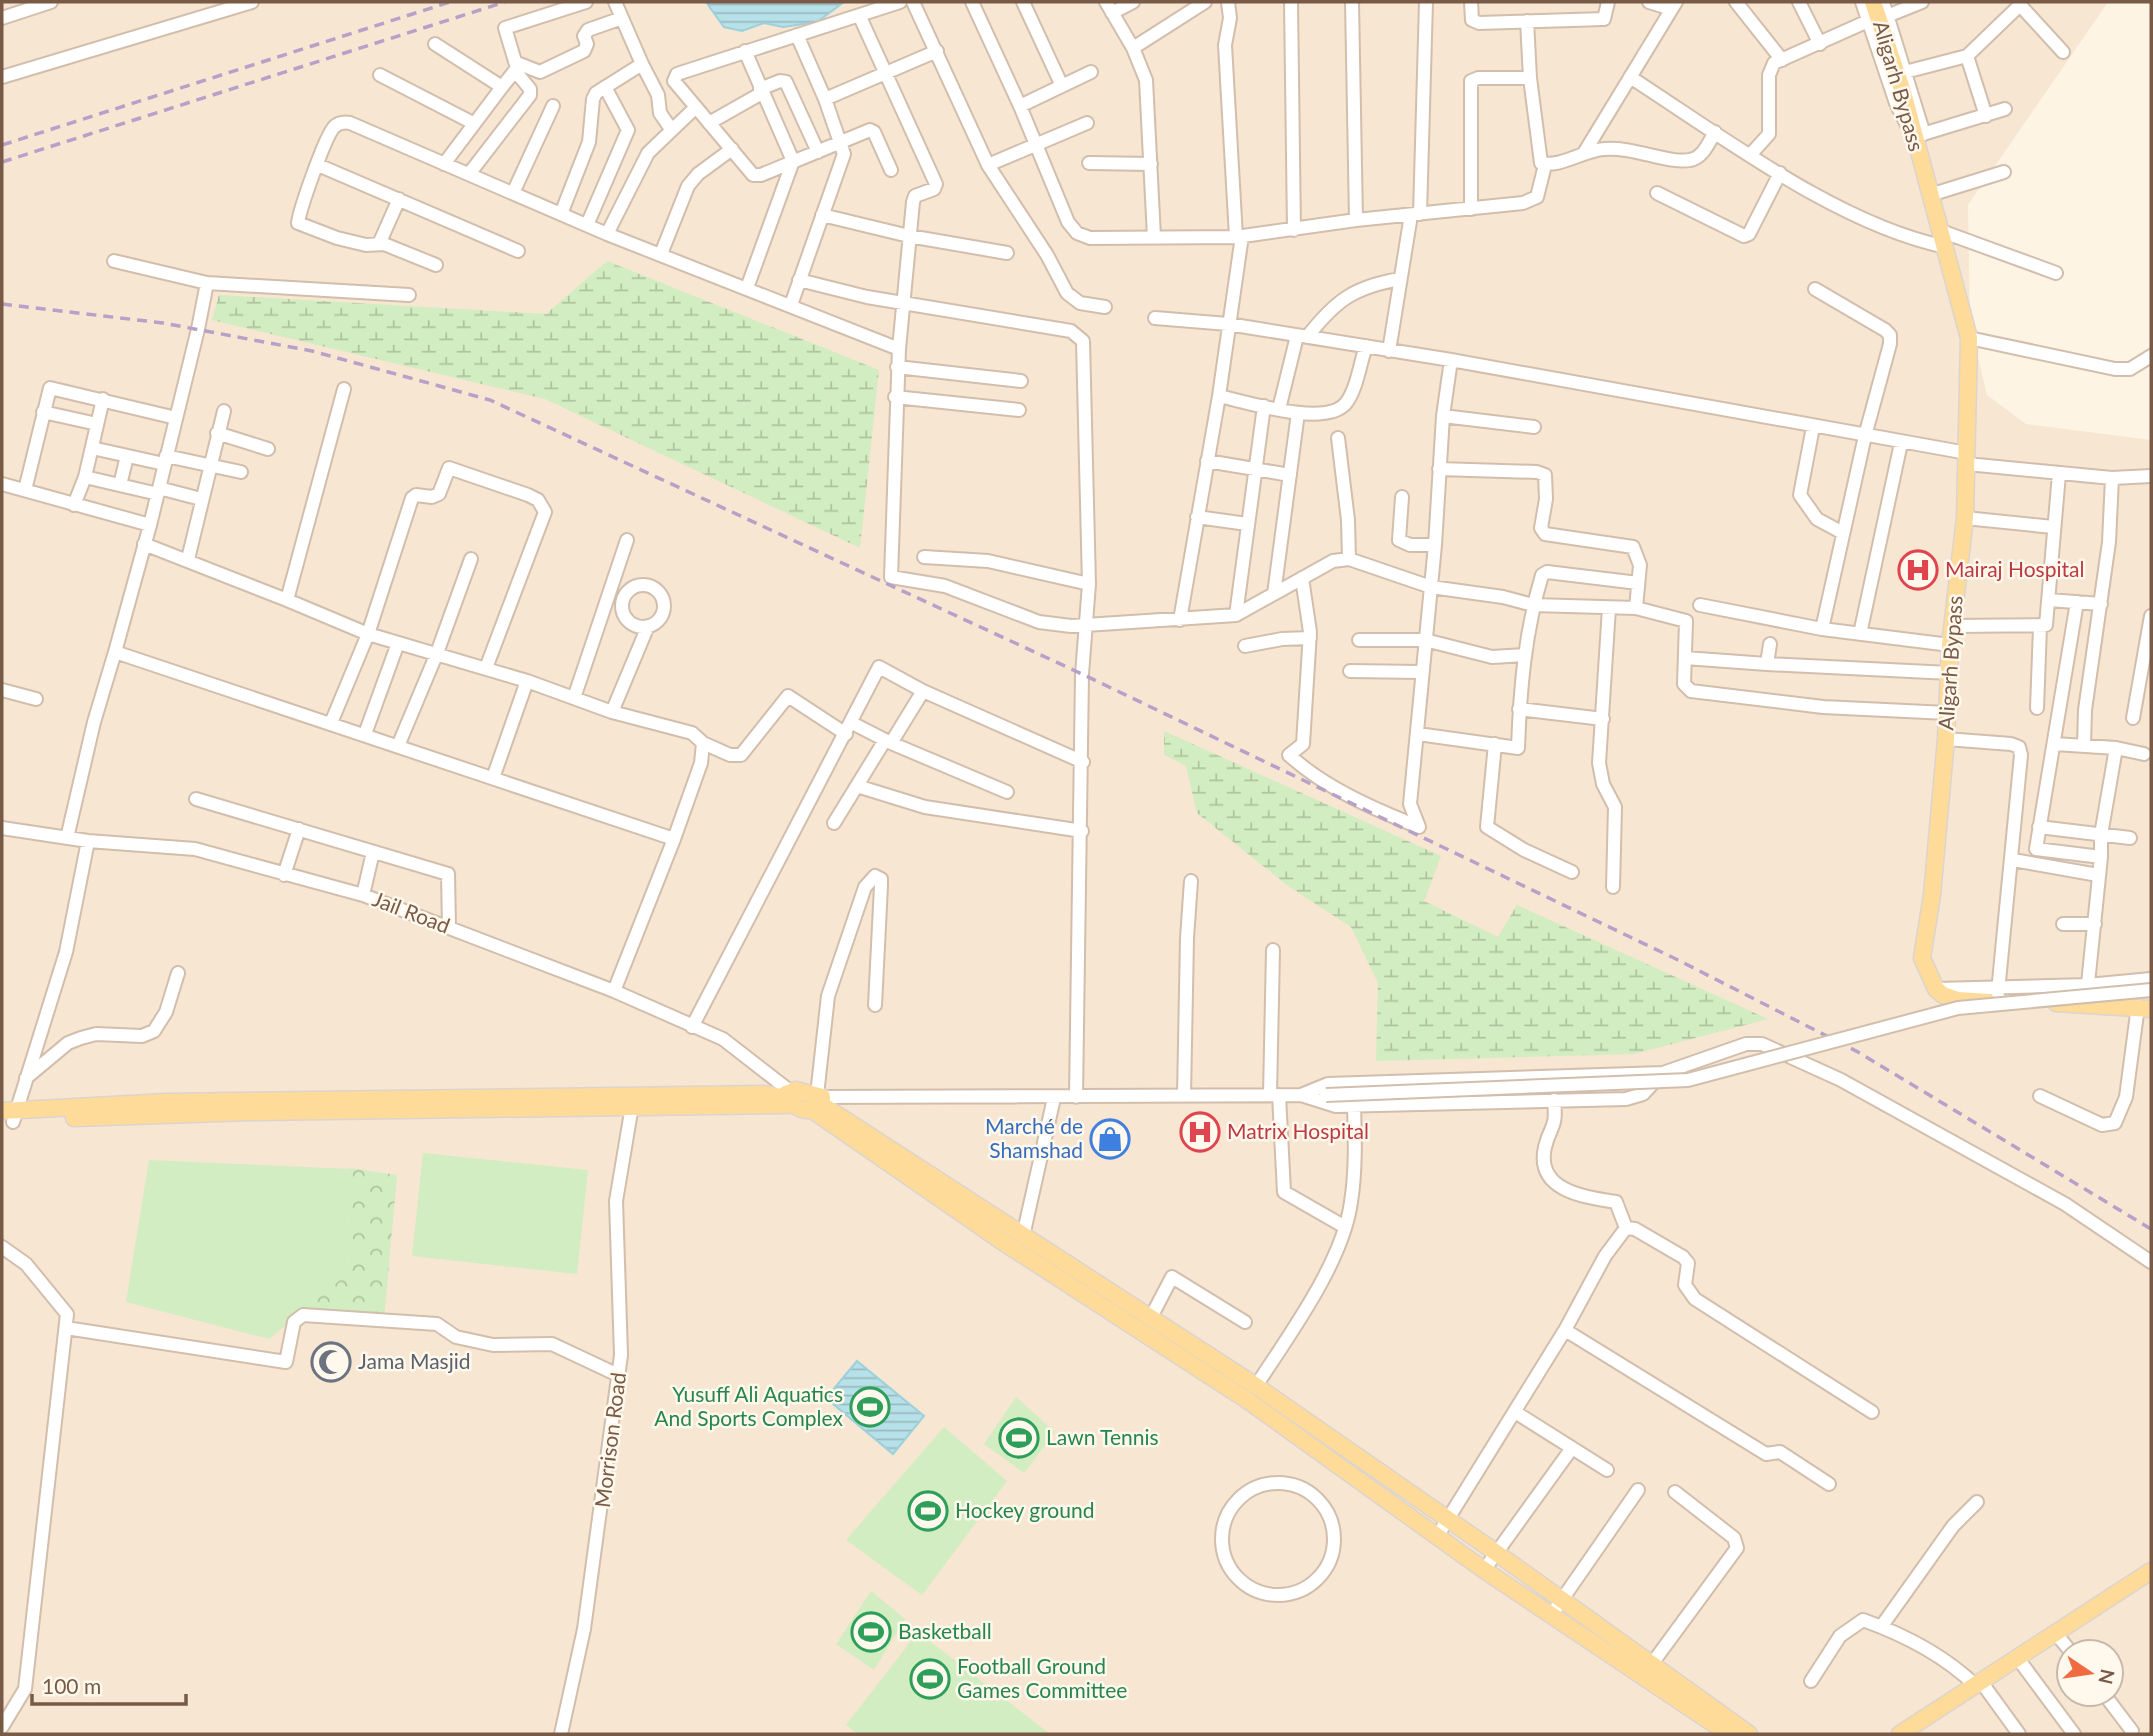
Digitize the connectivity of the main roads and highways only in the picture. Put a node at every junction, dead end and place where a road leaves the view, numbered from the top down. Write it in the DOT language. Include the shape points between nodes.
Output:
graph roads {
  1 [pos="1873,2"];
  2 [pos="2145,1007"];
  3 [pos="818,1102"];
  4 [pos="8,1116"];
  5 [pos="2151,1571"];
  6 [pos="1729,1734"];
  7 [pos="1749,1734"];
  8 [pos="1900,1734"];
  1 -- 2 [label="main road, Aligarh Bypass" via="1918,136 1969,338 1965,518 1950,645 1932,895 1922,958 1936,989 1958,1000 1997,995"];
  3 -- 4 [label="main road" via="802,1090 788,1098 765,1094 632,1103"];
  3 -- 6 [label="main road" via="1000,1240 1247,1400 1484,1570"];
  3 -- 7 [label="main road" via="1256,1386"];
  5 -- 8 [label="main road"];
}
